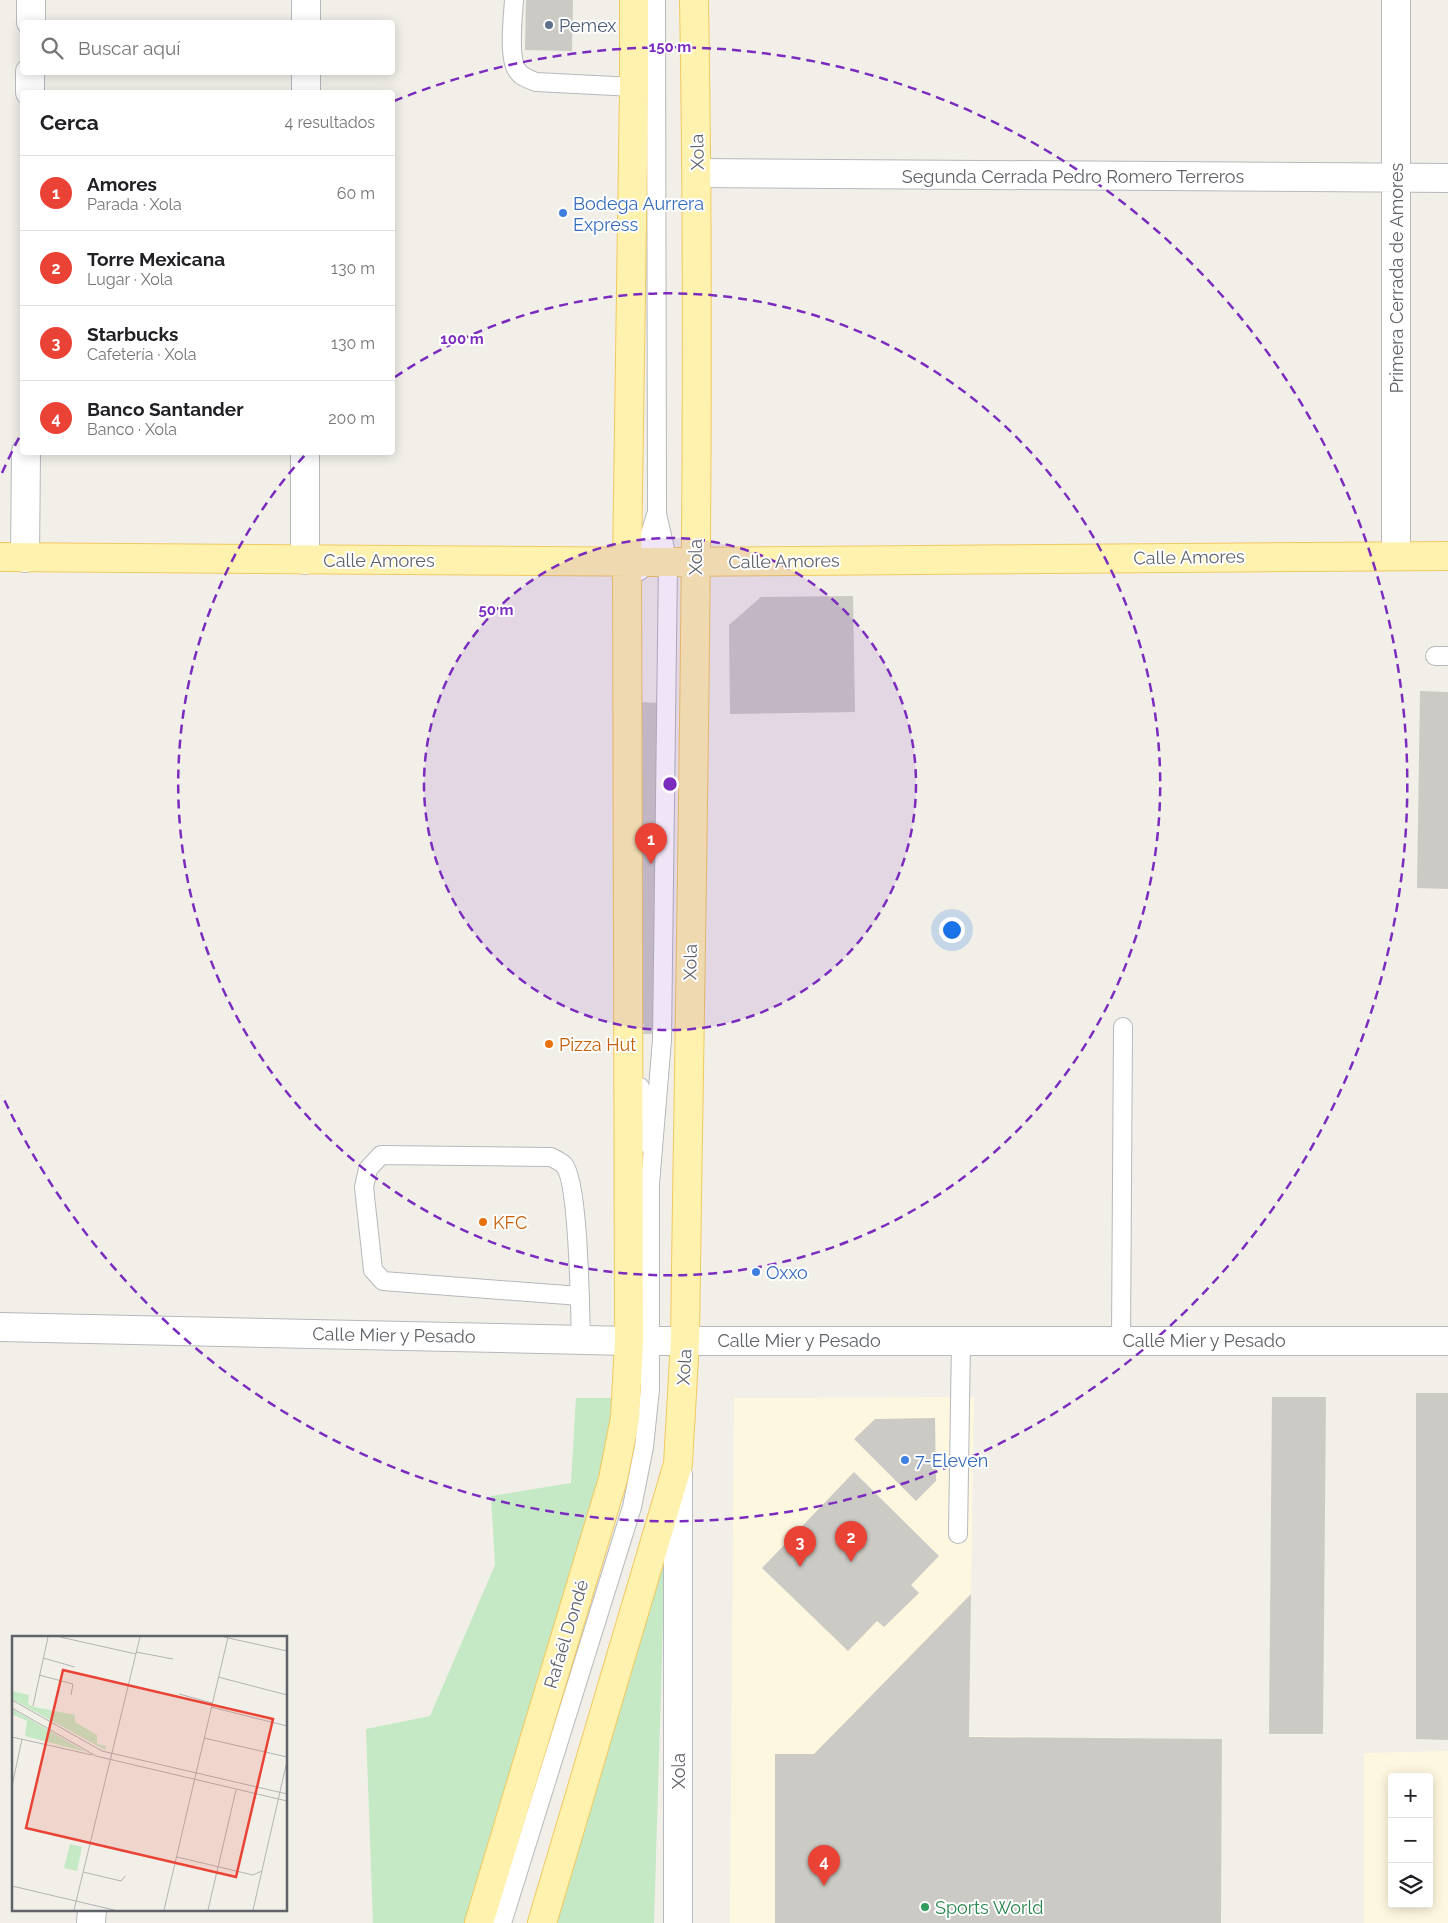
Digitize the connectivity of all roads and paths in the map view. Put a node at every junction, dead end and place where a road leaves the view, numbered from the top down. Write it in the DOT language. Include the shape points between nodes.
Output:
graph roads {
  1 [pos="31,0"];
  2 [pos="306,0"];
  3 [pos="514,0"];
  4 [pos="634,0"];
  5 [pos="656,0"];
  6 [pos="694,0"];
  7 [pos="1396,0"];
  8 [pos="31,20"];
  9 [pos="306,20"];
  10 [pos="30,75"];
  11 [pos="306,75"];
  12 [pos="634,87"];
  13 [pos="30,90"];
  14 [pos="306,90"];
  15 [pos="697,174"];
  16 [pos="1396,178"];
  17 [pos="1448,178"];
  18 [pos="26,455"];
  19 [pos="306,455"];
  20 [pos="656,514"];
  21 [pos="1396,555"];
  22 [pos="1448,556"];
  23 [pos="12,557"];
  24 [pos="305,560"];
  25 [pos="634,562"];
  26 [pos="668,562"];
  27 [pos="695,562"];
  28 [pos="1123,1028"];
  29 [pos="650,1184"];
  30 [pos="580,1296"];
  31 [pos="0,1327"];
  32 [pos="581,1340"];
  33 [pos="640,1340"];
  34 [pos="685,1340"];
  35 [pos="960,1340"];
  36 [pos="1121,1340"];
  37 [pos="1448,1341"];
  38 [pos="678,1464"];
  39 [pos="958,1534"];
  40 [pos="92,1910"];
  41 [pos="91,1923"];
  42 [pos="479,1923"];
  43 [pos="502,1923"];
  44 [pos="542,1923"];
  45 [pos="678,1923"];
  1 -- 8 [label="street"];
  2 -- 9 [label="street"];
  3 -- 12 [label="lane" via="513,56 516,69 524,78 536,82"];
  4 -- 12 [label="main road"];
  5 -- 20 [label="lane"];
  6 -- 15 [label="main road, Xola"];
  7 -- 16 [label="street, Primera Cerrada de Amores"];
  10 -- 13 [label="street"];
  11 -- 14 [label="street"];
  12 -- 25 [label="main road"];
  15 -- 16 [label="street, Segunda Cerrada Pedro Romero Terreros"];
  15 -- 27 [label="main road, Xola"];
  16 -- 17 [label="street, Segunda Cerrada Pedro Romero Terreros"];
  16 -- 21 [label="street, Primera Cerrada de Amores"];
  18 -- 23 [label="street"];
  19 -- 24 [label="street"];
  20 -- 25 [label="lane"];
  20 -- 26 [label="lane"];
  21 -- 22 [label="main road, Calle Amores"];
  21 -- 27 [label="main road, Calle Amores"];
  23 -- 24 [label="main road, Calle Amores"];
  24 -- 25 [label="main road, Calle Amores"];
  25 -- 26 [label="main road, Calle Amores"];
  25 -- 29 [label="lane" via="634,1039"];
  25 -- 33 [label="main road"];
  26 -- 27 [label="main road, Calle Amores"];
  26 -- 29 [label="lane" via="662,1040"];
  27 -- 34 [label="main road, Xola"];
  28 -- 36 [label="lane"];
  29 -- 33 [label="lane"];
  30 -- 30 [label="lane" via="572,1184 565,1165 551,1157 381,1155 368,1169 364,1187 373,1270 383,1281"];
  30 -- 32 [label="lane"];
  31 -- 32 [label="street, Calle Mier y Pesado"];
  32 -- 33 [label="street, Calle Mier y Pesado"];
  33 -- 34 [label="street, Calle Mier y Pesado"];
  33 -- 42 [label="main road, Rafaél Dondé" via="612,1480"];
  33 -- 43 [label="lane" via="650,1389 644,1447 632,1507"];
  34 -- 35 [label="street, Calle Mier y Pesado"];
  34 -- 38 [label="main road, Xola"];
  35 -- 36 [label="street, Calle Mier y Pesado"];
  35 -- 39 [label="lane"];
  36 -- 37 [label="street, Calle Mier y Pesado"];
  38 -- 44 [label="main road"];
  38 -- 45 [label="street, Xola"];
  40 -- 41 [label="street"];
}
